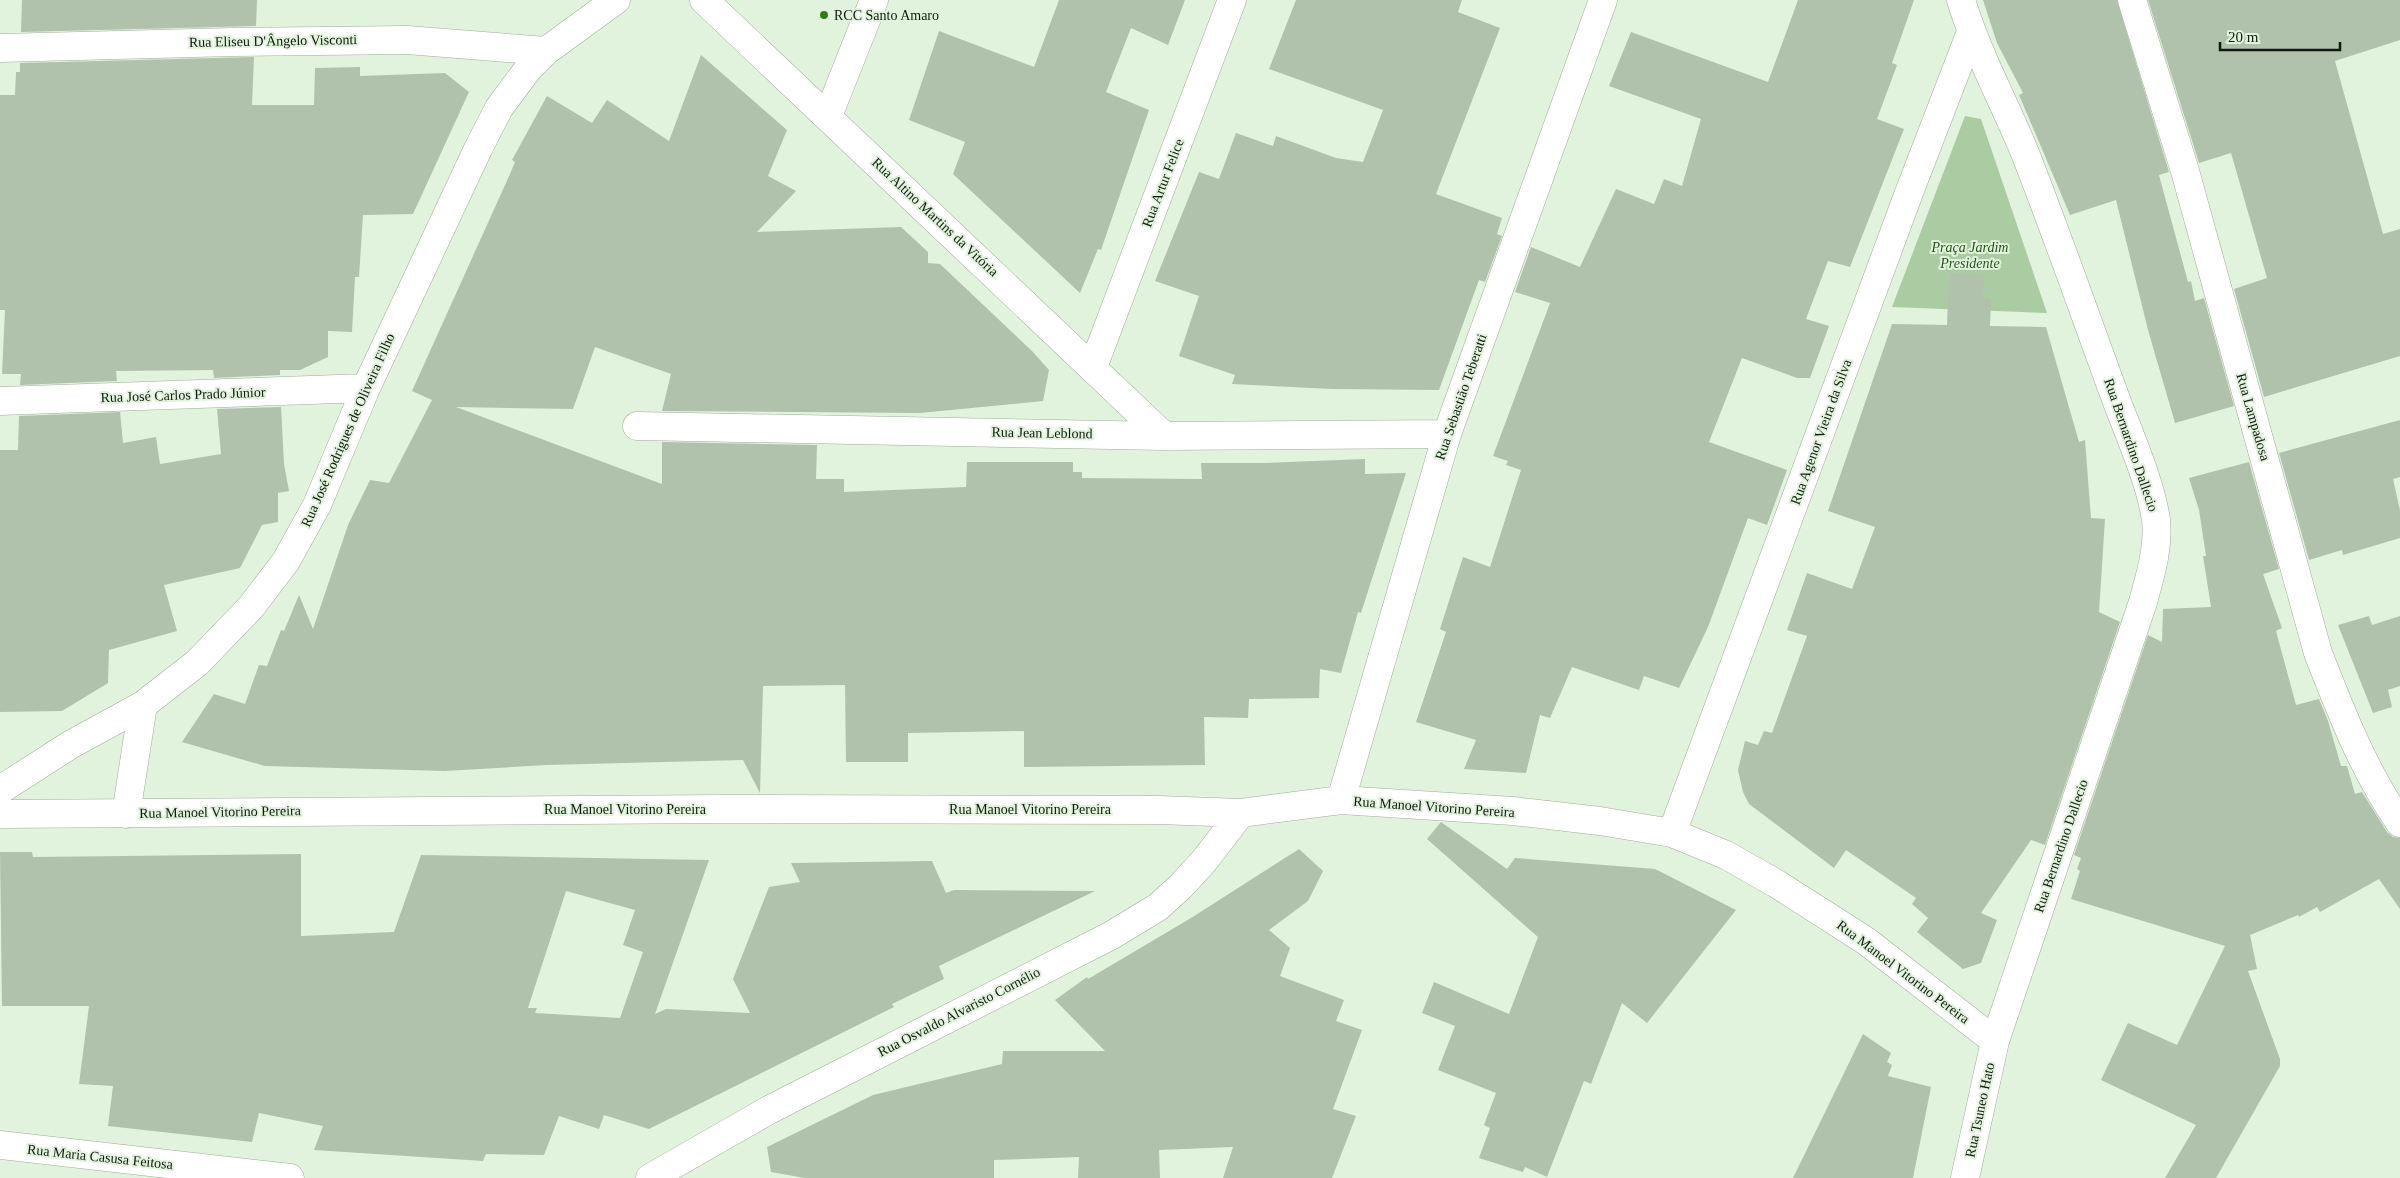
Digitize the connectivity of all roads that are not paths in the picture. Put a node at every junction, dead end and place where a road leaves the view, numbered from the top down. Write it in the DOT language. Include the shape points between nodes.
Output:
graph roads {
  1 [pos="616,0"];
  2 [pos="704,0"];
  3 [pos="874,0"];
  4 [pos="1232,0"];
  5 [pos="1603,0"];
  6 [pos="1961,0"];
  7 [pos="2132,0"];
  8 [pos="1971,32"];
  9 [pos="0,48"];
  10 [pos="546,51"];
  11 [pos="828,116"];
  12 [pos="1093,367"];
  13 [pos="366,388"];
  14 [pos="0,401"];
  15 [pos="637,426"];
  16 [pos="1447,434"];
  17 [pos="1164,436"];
  18 [pos="143,705"];
  19 [pos="0,790"];
  20 [pos="1340,800"];
  21 [pos="1241,812"];
  22 [pos="0,814"];
  23 [pos="126,814"];
  24 [pos="2400,823"];
  25 [pos="1672,833"];
  26 [pos="1995,1041"];
  27 [pos="0,1145"];
  28 [pos="290,1178"];
  29 [pos="650,1178"];
  30 [pos="1965,1178"];
  1 -- 10 [label="street, Rua José Rodrigues de Oliveira Filho"];
  2 -- 11 [label="street, Rua Altino Martins da Vitória"];
  3 -- 11 [label="street"];
  4 -- 12 [label="street, Rua Artur Felice"];
  5 -- 16 [label="street, Rua Sebastião Teberatti"];
  6 -- 8 [label="street, Rua Bernardino Dallecio"];
  7 -- 24 [label="street, Rua Lampadosa" via="2185,171 2318,653 2346,725 2381,796"];
  8 -- 25 [label="street, Rua Agenor Vieira da Silva"];
  8 -- 26 [label="street, Rua Bernardino Dallecio" via="2025,152 2148,488 2156,520 2154,561 2143,602"];
  9 -- 10 [label="street, Rua Eliseu D'Ângelo Visconti" via="407,40"];
  10 -- 13 [label="street, Rua José Rodrigues de Oliveira Filho" via="499,108"];
  11 -- 12 [label="street, Rua Altino Martins da Vitória"];
  12 -- 17 [label="street, Rua Altino Martins da Vitória"];
  13 -- 14 [label="street, Rua José Carlos Prado Júnior"];
  13 -- 18 [label="street, Rua José Rodrigues de Oliveira Filho" via="317,505 286,561 250,607 197,663"];
  15 -- 17 [label="street, Rua Jean Leblond"];
  16 -- 17 [label="street, Rua Jean Leblond"];
  16 -- 20 [label="street, Rua Sebastião Teberatti"];
  18 -- 19 [label="street, Rua José Rodrigues de Oliveira Filho" via="70,745"];
  18 -- 23 [label="street"];
  20 -- 21 [label="street, Rua Manoel Vitorino Pereira"];
  20 -- 25 [label="street, Rua Manoel Vitorino Pereira" via="1513,811"];
  21 -- 23 [label="street, Rua Manoel Vitorino Pereira" via="712,809"];
  21 -- 29 [label="street, Rua Osvaldo Alvaristo Cornélio" via="1204,860 1158,907 1112,935 768,1110"];
  22 -- 23 [label="street, Rua Manoel Vitorino Pereira"];
  25 -- 26 [label="street, Rua Manoel Vitorino Pereira" via="1726,855 1850,931"];
  26 -- 30 [label="street, Rua Tsuneo Hato"];
  27 -- 28 [label="street, Rua Maria Casusa Feitosa"];
}
